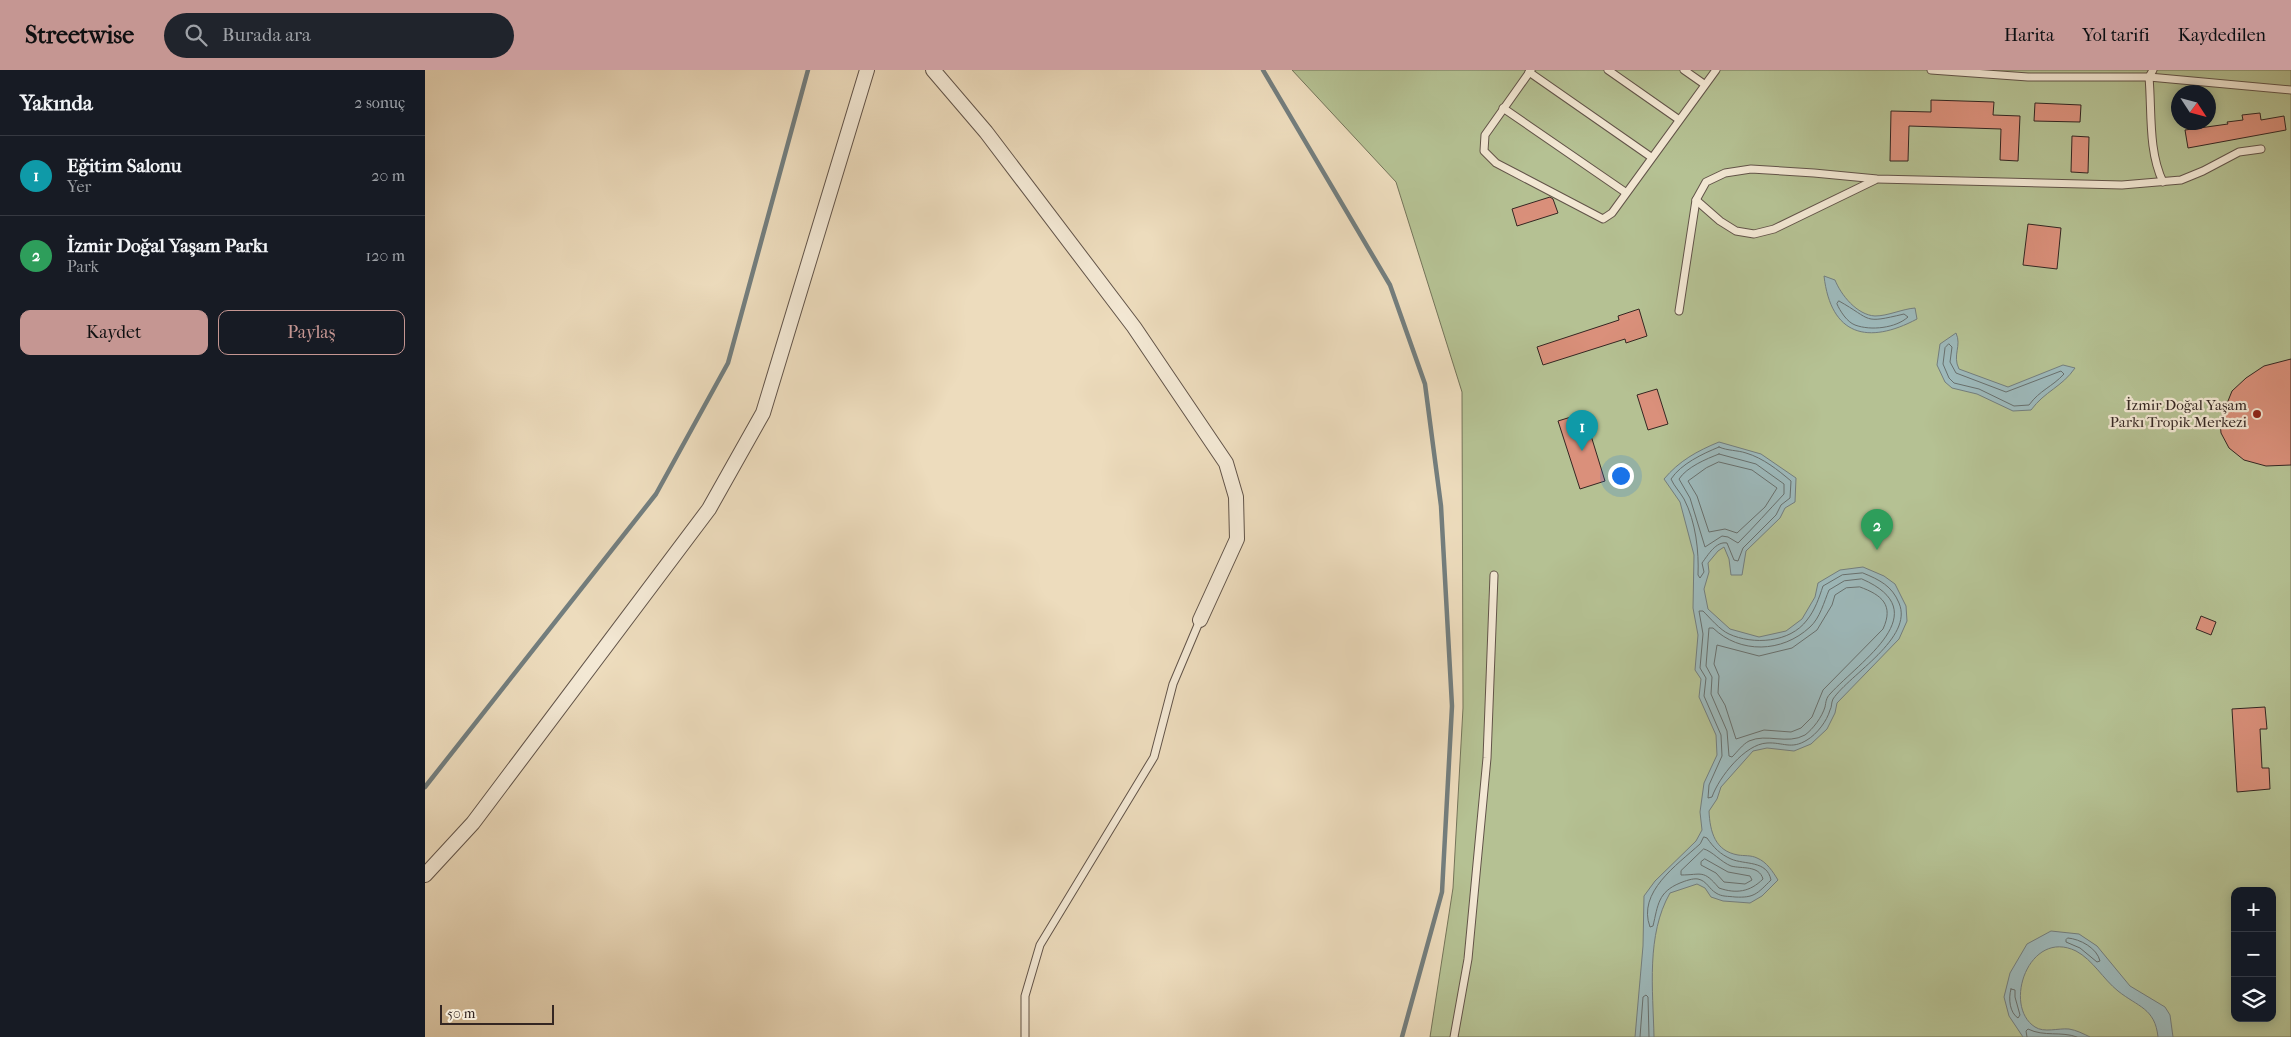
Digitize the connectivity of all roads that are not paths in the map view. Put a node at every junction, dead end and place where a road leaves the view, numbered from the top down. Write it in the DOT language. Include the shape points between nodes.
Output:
graph roads {
  1 [pos="867,70"];
  2 [pos="933,70"];
  3 [pos="1607,70"];
  4 [pos="1684,70"];
  5 [pos="1715,70"];
  6 [pos="1931,70"];
  7 [pos="1944,70"];
  8 [pos="1530,71"];
  9 [pos="1988,72"];
  10 [pos="2028,73"];
  11 [pos="2075,73"];
  12 [pos="2151,73"];
  13 [pos="1705,84"];
  14 [pos="2291,90"];
  15 [pos="1503,108"];
  16 [pos="1678,119"];
  17 [pos="2261,149"];
  18 [pos="1651,157"];
  19 [pos="1877,179"];
  20 [pos="2163,182"];
  21 [pos="1625,192"];
  22 [pos="1696,200"];
  23 [pos="1679,311"];
  24 [pos="1494,575"];
  25 [pos="1200,620"];
  26 [pos="425,875"];
  27 [pos="1025,1037"];
  28 [pos="1454,1037"];
  1 -- 26 [label="street" via="763,413 709,509 473,823"];
  2 -- 25 [label="street" via="985,132 1134,327 1226,463 1236,497 1237,540"];
  3 -- 16 [label="lane"];
  4 -- 13 [label="lane"];
  5 -- 13 [label="lane"];
  6 -- 7 [label="lane"];
  7 -- 9 [label="lane"];
  8 -- 15 [label="lane"];
  8 -- 18 [label="lane"];
  9 -- 10 [label="lane"];
  10 -- 11 [label="lane"];
  11 -- 12 [label="lane"];
  12 -- 14 [label="lane"];
  12 -- 20 [label="lane" via="2154,149"];
  13 -- 16 [label="lane"];
  15 -- 21 [label="lane"];
  15 -- 21 [label="lane" via="1485,135 1484,151 1496,163 1603,219 1612,213"];
  16 -- 18 [label="lane"];
  17 -- 20 [label="lane" via="2239,152 2203,172"];
  18 -- 21 [label="lane"];
  19 -- 20 [label="lane" via="2077,184"];
  19 -- 22 [label="lane" via="1780,170 1725,173 1706,182"];
  19 -- 22 [label="lane" via="1774,229 1754,234 1736,231"];
  22 -- 23 [label="lane"];
  24 -- 28 [label="lane" via="1487,758 1468,959"];
  25 -- 27 [label="lane" via="1173,684 1154,757 1040,945 1025,996"];
}
